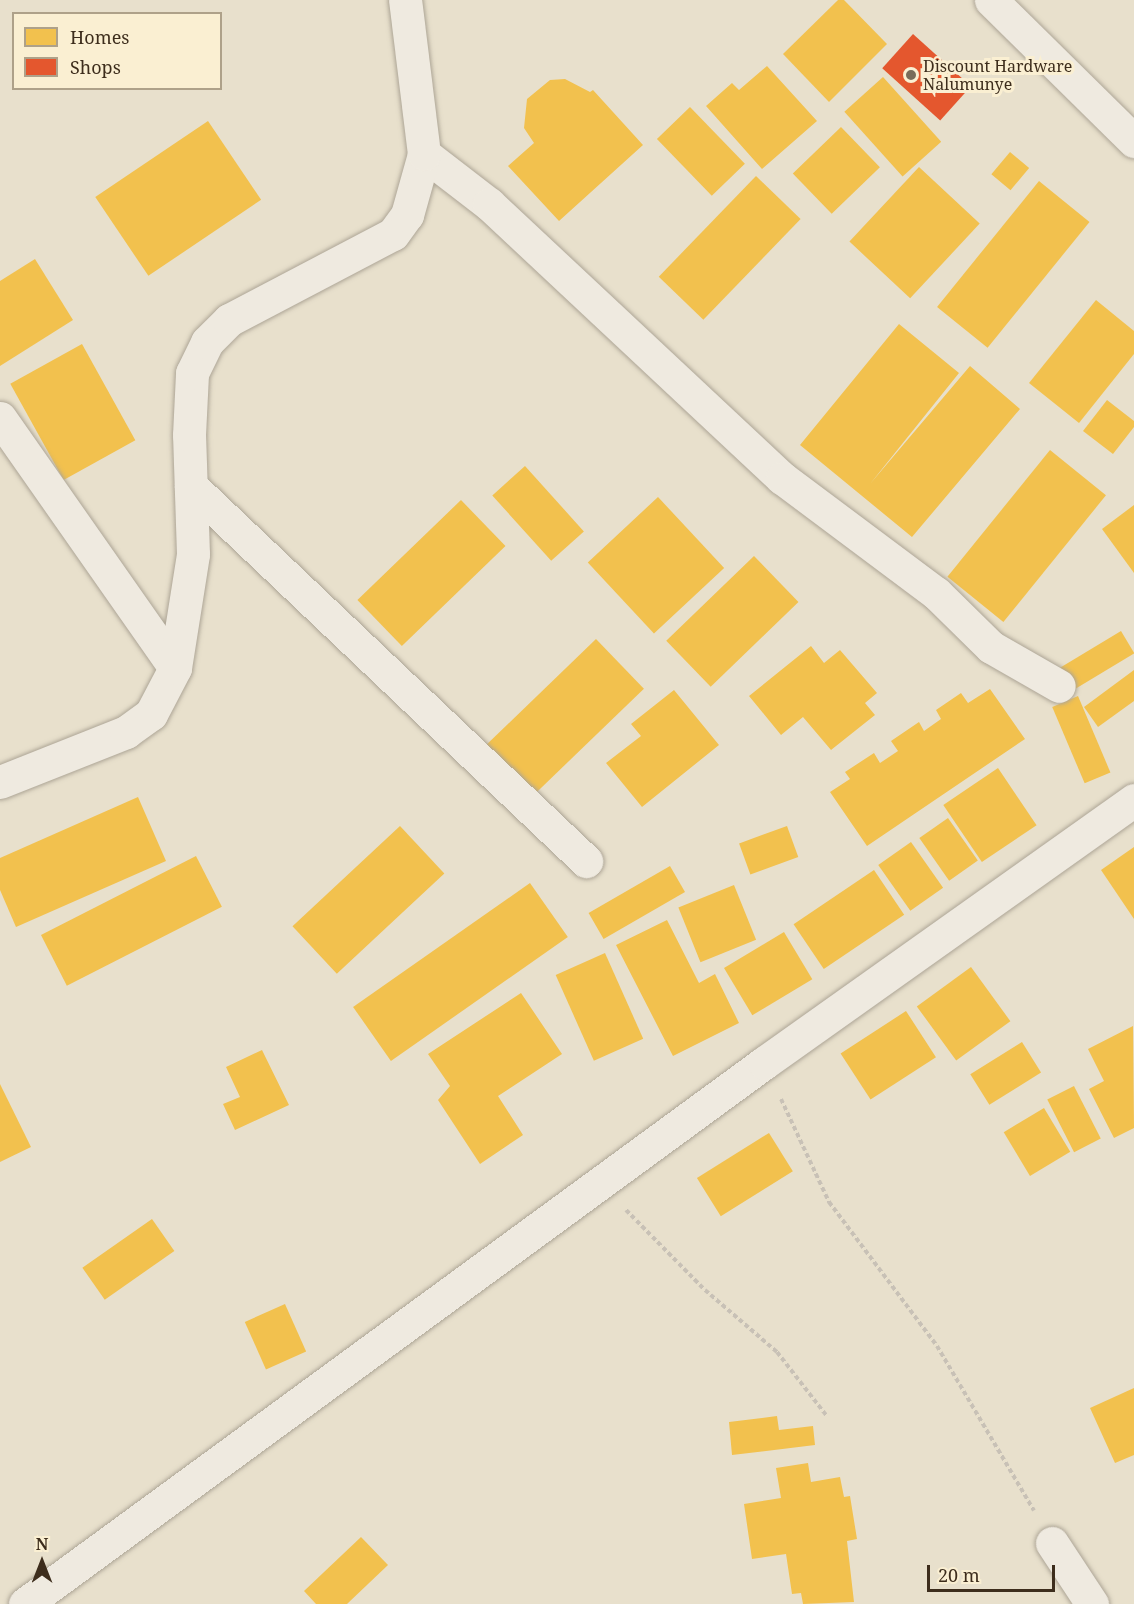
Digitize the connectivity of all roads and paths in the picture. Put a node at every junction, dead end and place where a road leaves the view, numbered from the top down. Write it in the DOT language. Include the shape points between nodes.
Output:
graph roads {
  1 [pos="405,0"];
  2 [pos="991,0"];
  3 [pos="1134,141"];
  4 [pos="424,154"];
  5 [pos="0,418"];
  6 [pos="191,486"];
  7 [pos="175,668"];
  8 [pos="1059,686"];
  9 [pos="0,782"];
  10 [pos="1134,800"];
  11 [pos="586,861"];
  12 [pos="764,1063"];
  13 [pos="600,1184"];
  14 [pos="826,1415"];
  15 [pos="1052,1543"];
  16 [pos="25,1604"];
  17 [pos="1092,1604"];
  1 -- 4 [label="street"];
  2 -- 3 [label="street"];
  4 -- 6 [label="street" via="407,214 393,234 229,321 207,342 192,374"];
  4 -- 8 [label="street" via="489,204 782,478 936,593 991,647"];
  5 -- 7 [label="street"];
  6 -- 7 [label="street" via="193,554"];
  6 -- 11 [label="street"];
  7 -- 9 [label="street" via="151,714 126,732"];
  10 -- 12 [label="street"];
  12 -- 13 [label="street"];
  12 -- 15 [label="path" via="829,1202 937,1346"];
  13 -- 14 [label="path" via="705,1290 777,1352"];
  13 -- 16 [label="street"];
  15 -- 17 [label="street"];
}
